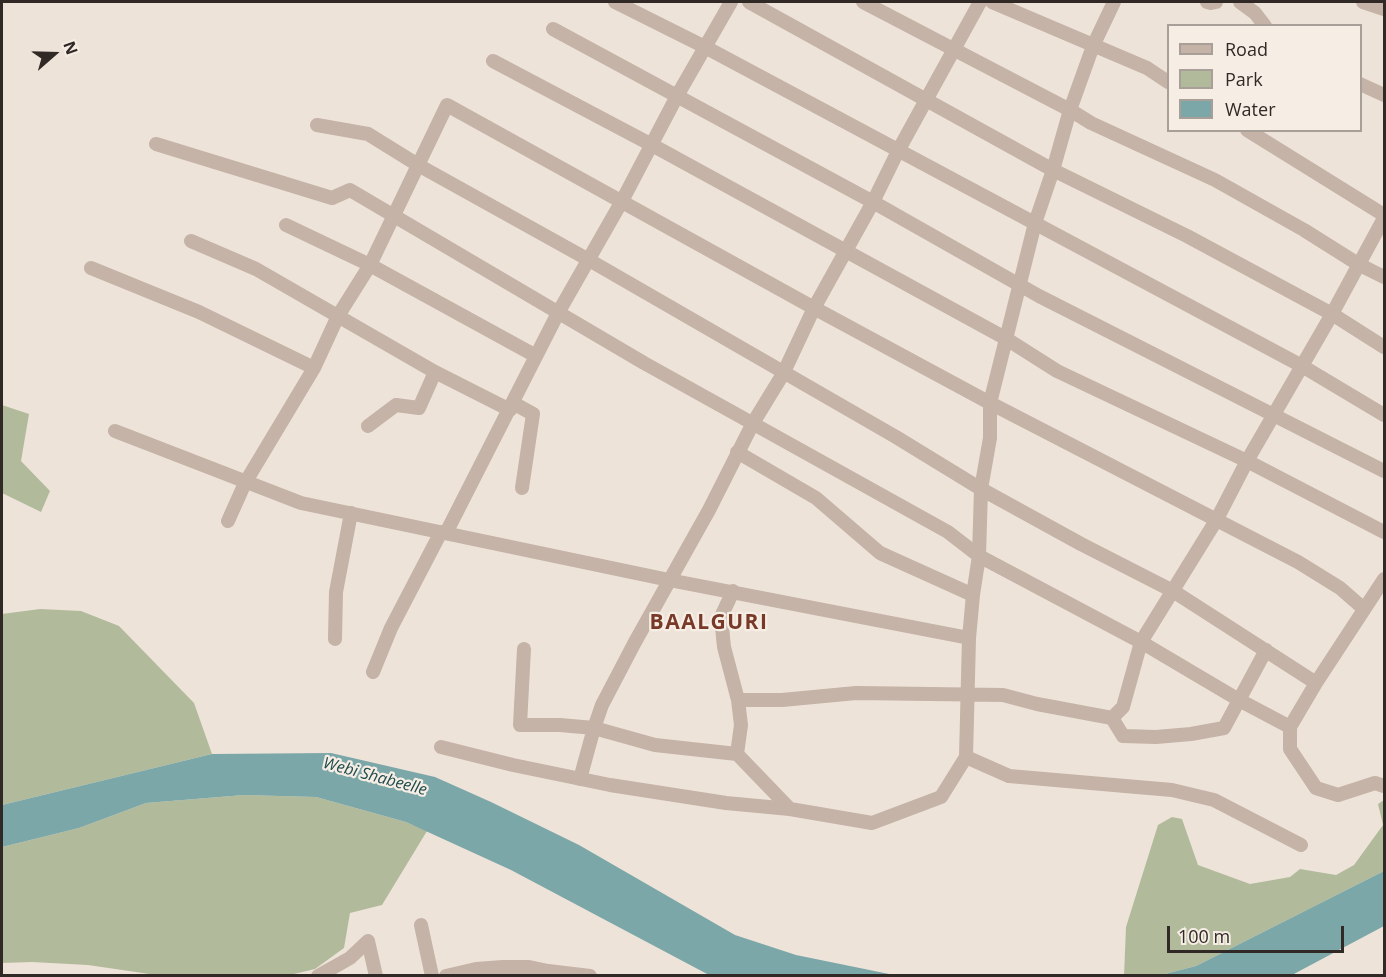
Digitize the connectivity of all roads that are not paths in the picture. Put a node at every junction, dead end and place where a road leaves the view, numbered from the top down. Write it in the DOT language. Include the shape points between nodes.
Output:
graph roads {
  1 [pos="615,2"];
  2 [pos="731,2"];
  3 [pos="749,2"];
  4 [pos="863,2"];
  5 [pos="980,2"];
  6 [pos="992,2"];
  7 [pos="1114,2"];
  8 [pos="1208,2"];
  9 [pos="1216,2"];
  10 [pos="1239,2"];
  11 [pos="1363,2"];
  12 [pos="1384,9"];
  13 [pos="1263,24"];
  14 [pos="553,29"];
  15 [pos="1093,46"];
  16 [pos="705,47"];
  17 [pos="954,48"];
  18 [pos="493,62"];
  19 [pos="1167,81"];
  20 [pos="1362,85"];
  21 [pos="1384,95"];
  22 [pos="677,96"];
  23 [pos="927,101"];
  24 [pos="1070,110"];
  25 [pos="317,124"];
  26 [pos="1250,132"];
  27 [pos="156,144"];
  28 [pos="652,145"];
  29 [pos="898,151"];
  30 [pos="418,165"];
  31 [pos="1053,170"];
  32 [pos="622,201"];
  33 [pos="873,202"];
  34 [pos="392,215"];
  35 [pos="1384,216"];
  36 [pos="1035,223"];
  37 [pos="286,225"];
  38 [pos="191,241"];
  39 [pos="845,252"];
  40 [pos="589,260"];
  41 [pos="1358,264"];
  42 [pos="370,265"];
  43 [pos="92,268"];
  44 [pos="1384,277"];
  45 [pos="1020,284"];
  46 [pos="814,308"];
  47 [pos="558,313"];
  48 [pos="1332,314"];
  49 [pos="338,316"];
  50 [pos="1005,338"];
  51 [pos="1384,347"];
  52 [pos="536,356"];
  53 [pos="1302,366"];
  54 [pos="314,368"];
  55 [pos="435,372"];
  56 [pos="783,374"];
  57 [pos="990,403"];
  58 [pos="511,406"];
  59 [pos="1275,414"];
  60 [pos="1384,415"];
  61 [pos="753,423"];
  62 [pos="368,426"];
  63 [pos="115,431"];
  64 [pos="737,452"];
  65 [pos="1246,461"];
  66 [pos="1384,471"];
  67 [pos="245,483"];
  68 [pos="522,488"];
  69 [pos="981,489"];
  70 [pos="351,513"];
  71 [pos="1216,519"];
  72 [pos="228,521"];
  73 [pos="1384,532"];
  74 [pos="444,533"];
  75 [pos="979,556"];
  76 [pos="1384,579"];
  77 [pos="669,580"];
  78 [pos="733,591"];
  79 [pos="1173,591"];
  80 [pos="973,595"];
  81 [pos="1364,609"];
  82 [pos="969,638"];
  83 [pos="334,639"];
  84 [pos="1141,642"];
  85 [pos="524,649"];
  86 [pos="1266,650"];
  87 [pos="373,672"];
  88 [pos="1316,683"];
  89 [pos="968,695"];
  90 [pos="738,700"];
  91 [pos="1239,700"];
  92 [pos="1112,718"];
  93 [pos="1290,727"];
  94 [pos="594,728"];
  95 [pos="441,747"];
  96 [pos="737,754"];
  97 [pos="966,757"];
  98 [pos="580,779"];
  99 [pos="1384,786"];
  100 [pos="790,809"];
  101 [pos="1301,846"];
  102 [pos="421,925"];
  103 [pos="476,972"];
  104 [pos="548,973"];
  105 [pos="318,975"];
  106 [pos="376,975"];
  107 [pos="432,975"];
  108 [pos="446,975"];
  109 [pos="588,975"];
  1 -- 16 [label="street"];
  2 -- 16 [label="street"];
  3 -- 23 [label="street"];
  4 -- 17 [label="street"];
  5 -- 17 [label="street"];
  6 -- 15 [label="street"];
  7 -- 15 [label="street"];
  8 -- 9 [label="street"];
  10 -- 13 [label="street"];
  11 -- 12 [label="street"];
  14 -- 22 [label="street"];
  15 -- 19 [label="street" via="1147,68"];
  15 -- 24 [label="street"];
  16 -- 22 [label="street"];
  16 -- 29 [label="street"];
  17 -- 23 [label="street"];
  17 -- 24 [label="street"];
  18 -- 28 [label="street"];
  20 -- 21 [label="street"];
  22 -- 28 [label="street"];
  22 -- 33 [label="street"];
  23 -- 29 [label="street"];
  23 -- 31 [label="street"];
  24 -- 31 [label="street"];
  24 -- 41 [label="street" via="1215,180"];
  25 -- 30 [label="street" via="368,134"];
  26 -- 35 [label="street"];
  27 -- 34 [label="street" via="332,198 350,190"];
  28 -- 32 [label="street"];
  28 -- 39 [label="street"];
  29 -- 33 [label="street"];
  29 -- 36 [label="street"];
  30 -- 32 [label="street" via="447,105"];
  30 -- 34 [label="street"];
  30 -- 40 [label="street"];
  31 -- 36 [label="street"];
  31 -- 48 [label="street"];
  32 -- 40 [label="street"];
  32 -- 46 [label="street"];
  33 -- 39 [label="street"];
  33 -- 45 [label="street"];
  34 -- 42 [label="street"];
  34 -- 47 [label="street"];
  35 -- 41 [label="street"];
  36 -- 45 [label="street"];
  36 -- 53 [label="street"];
  37 -- 42 [label="street"];
  38 -- 49 [label="street" via="256,269"];
  39 -- 46 [label="street"];
  39 -- 50 [label="street"];
  40 -- 47 [label="street"];
  40 -- 56 [label="street"];
  41 -- 44 [label="street"];
  41 -- 48 [label="street"];
  42 -- 49 [label="street"];
  42 -- 52 [label="street"];
  43 -- 54 [label="street" via="199,312"];
  45 -- 50 [label="street"];
  45 -- 59 [label="street"];
  46 -- 56 [label="street"];
  46 -- 57 [label="street"];
  47 -- 52 [label="street"];
  47 -- 61 [label="street"];
  48 -- 51 [label="street"];
  48 -- 53 [label="street"];
  49 -- 54 [label="street"];
  49 -- 55 [label="street"];
  50 -- 57 [label="street"];
  50 -- 65 [label="street" via="1058,371"];
  52 -- 58 [label="street"];
  53 -- 59 [label="street"];
  53 -- 60 [label="street"];
  54 -- 67 [label="street"];
  55 -- 58 [label="street"];
  55 -- 62 [label="street" via="419,408 396,405"];
  56 -- 61 [label="street"];
  56 -- 69 [label="street"];
  57 -- 69 [label="street" via="990,438"];
  57 -- 71 [label="street"];
  58 -- 68 [label="street" via="533,414"];
  58 -- 74 [label="street"];
  59 -- 65 [label="street"];
  59 -- 66 [label="street"];
  61 -- 64 [label="street"];
  61 -- 75 [label="street" via="948,532"];
  63 -- 67 [label="street"];
  64 -- 77 [label="street"];
  64 -- 80 [label="street" via="816,498 880,554"];
  65 -- 71 [label="street"];
  65 -- 73 [label="street"];
  67 -- 70 [label="street" via="302,503"];
  67 -- 72 [label="street"];
  69 -- 75 [label="street"];
  69 -- 79 [label="street"];
  70 -- 74 [label="street"];
  70 -- 83 [label="street" via="336,592"];
  71 -- 79 [label="street"];
  71 -- 81 [label="street" via="1298,562 1340,588"];
  74 -- 77 [label="street"];
  74 -- 87 [label="street" via="391,628"];
  75 -- 80 [label="street"];
  75 -- 84 [label="street"];
  76 -- 81 [label="street"];
  77 -- 78 [label="street"];
  77 -- 94 [label="street" via="602,705"];
  78 -- 82 [label="street"];
  78 -- 90 [label="street" via="721,617 724,647"];
  79 -- 84 [label="street"];
  79 -- 86 [label="street"];
  80 -- 82 [label="street"];
  81 -- 88 [label="street"];
  82 -- 89 [label="street"];
  84 -- 91 [label="street"];
  84 -- 92 [label="street" via="1123,707"];
  85 -- 94 [label="street" via="520,726"];
  86 -- 88 [label="street"];
  86 -- 91 [label="street"];
  88 -- 93 [label="street"];
  89 -- 90 [label="street" via="856,693"];
  89 -- 92 [label="street" via="1003,695"];
  89 -- 97 [label="street"];
  90 -- 96 [label="street" via="741,725"];
  91 -- 92 [label="street" via="1224,728 1191,734 1123,736"];
  91 -- 93 [label="street"];
  93 -- 99 [label="street" via="1290,749 1316,788 1338,795 1375,783"];
  94 -- 96 [label="street" via="655,745"];
  94 -- 98 [label="street"];
  95 -- 98 [label="street"];
  96 -- 100 [label="street"];
  97 -- 100 [label="street" via="941,796 872,823"];
  97 -- 101 [label="street" via="1009,776 1172,790 1214,800"];
  98 -- 100 [label="street" via="726,803"];
  102 -- 107 [label="street"];
  103 -- 104 [label="street" via="529,967"];
  103 -- 108 [label="street"];
  104 -- 109 [label="street"];
  105 -- 106 [label="street" via="350,958 368,941"];
}
